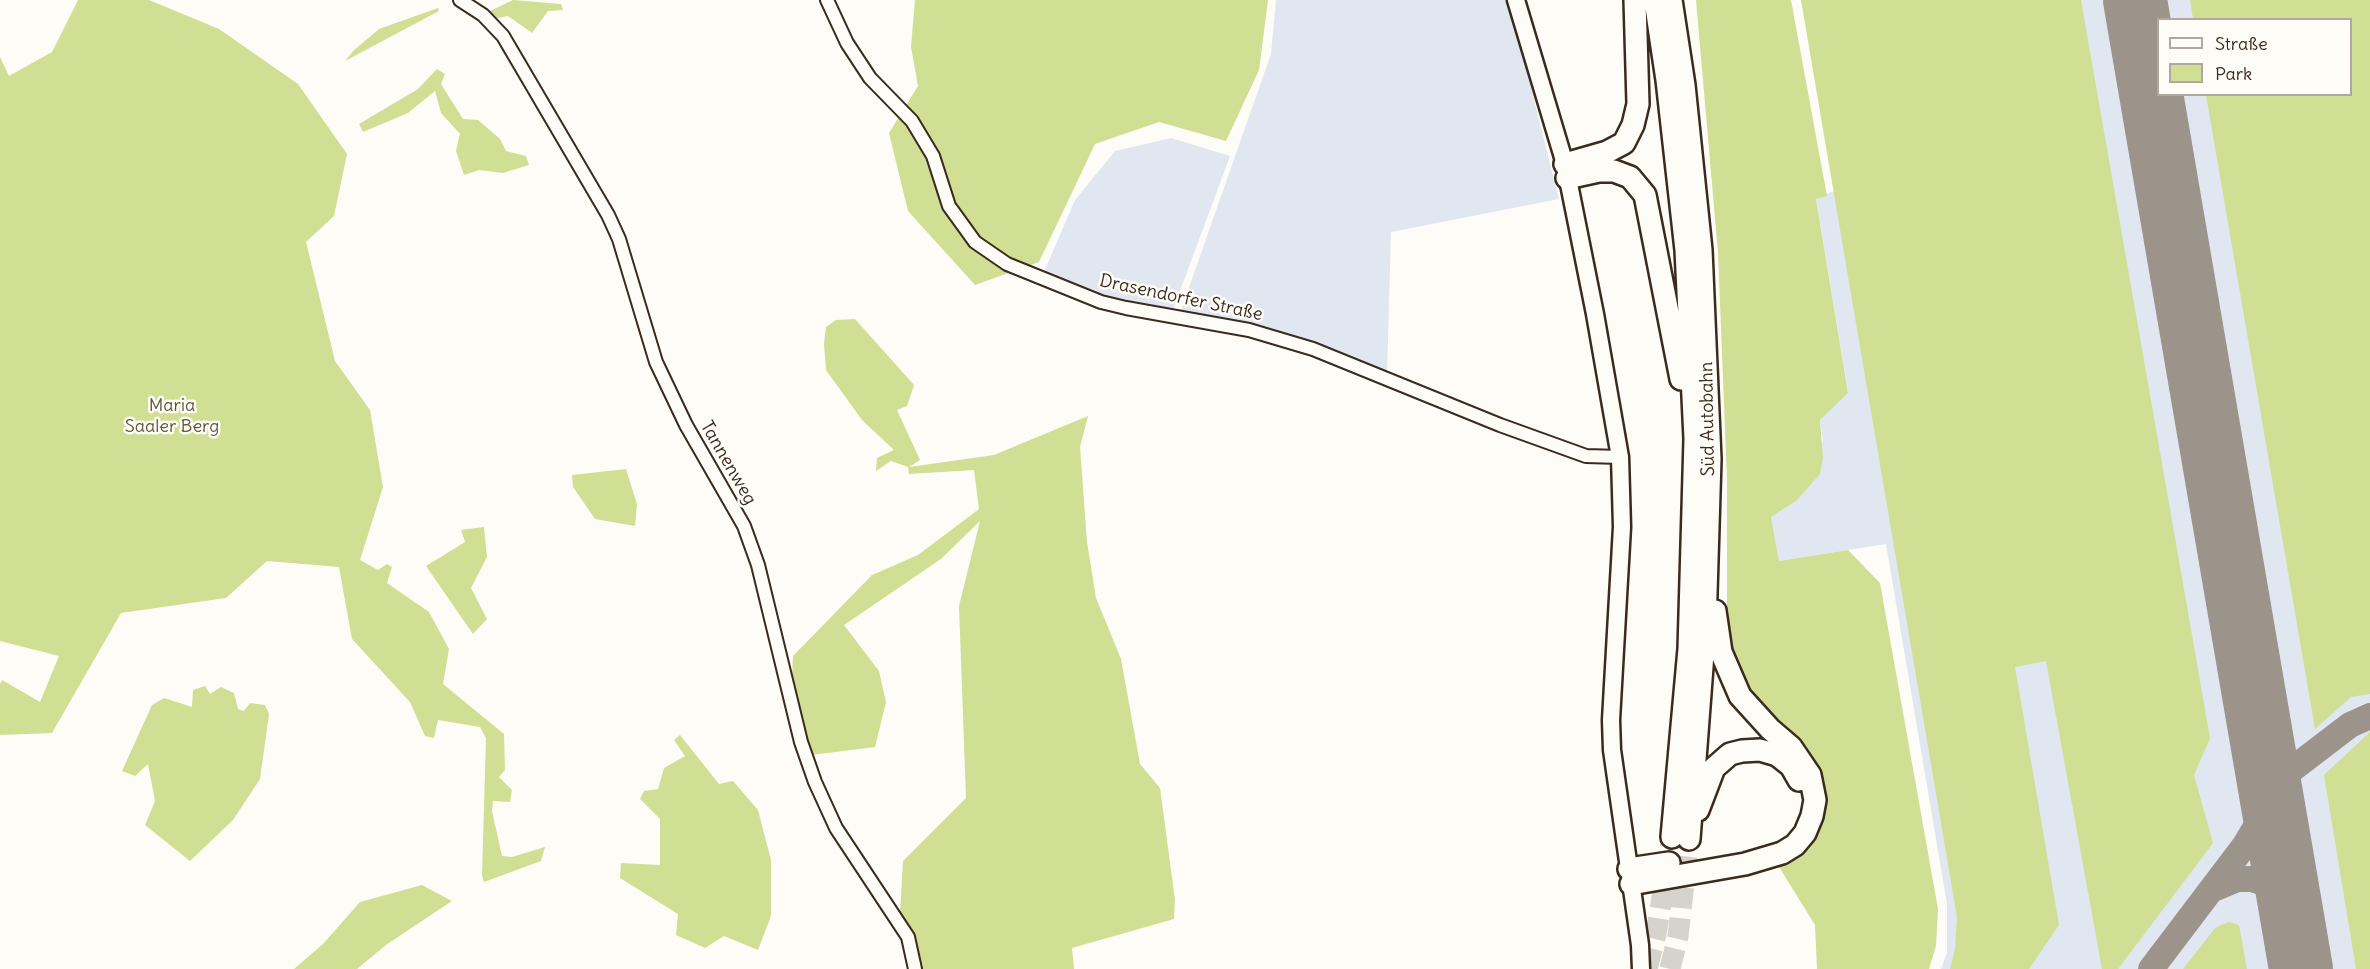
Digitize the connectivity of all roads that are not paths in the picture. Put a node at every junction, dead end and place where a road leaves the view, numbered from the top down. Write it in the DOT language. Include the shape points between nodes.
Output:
graph roads {
  1 [pos="460,0"];
  2 [pos="827,0"];
  3 [pos="1516,0"];
  4 [pos="1635,0"];
  5 [pos="1655,0"];
  6 [pos="1671,0"];
  7 [pos="1566,171"];
  8 [pos="1695,440"];
  9 [pos="1620,457"];
  10 [pos="1708,572"];
  11 [pos="1680,838"];
  12 [pos="1630,876"];
  13 [pos="915,969"];
  14 [pos="1641,969"];
  1 -- 13 [label="street, Tannenweg" via="483,15 503,36 608,215 619,239 656,362 682,417 744,526 758,565 801,742 815,782 836,828 908,937"];
  2 -- 9 [label="street, Drasendorfer Straße" via="870,78 912,121 928,147 949,206 975,242 1007,264 1126,309 1250,330 1313,349 1586,456"];
  3 -- 7 [label="main road"];
  4 -- 7 [label="highway" via="1638,104 1633,125 1624,143"];
  5 -- 8 [label="highway, Süd Autobahn" via="1686,250"];
  6 -- 10 [label="highway, Süd Autobahn" via="1701,250 1710,459"];
  7 -- 8 [label="highway" via="1614,171 1630,177 1645,195"];
  7 -- 9 [label="main road"];
  8 -- 11 [label="highway, Süd Autobahn"];
  9 -- 12 [label="main road" via="1622,527 1611,720"];
  10 -- 11 [label="highway, Süd Autobahn"];
  10 -- 12 [label="highway" via="1721,652 1729,674 1740,696 1791,747 1810,775 1815,800 1812,816 1805,833 1782,853 1745,864"];
  11 -- 12 [label="highway" via="1714,768 1730,754 1760,750 1777,755 1791,766 1803,792 1802,808 1785,836 1742,853"];
  12 -- 14 [label="main road"];
}
